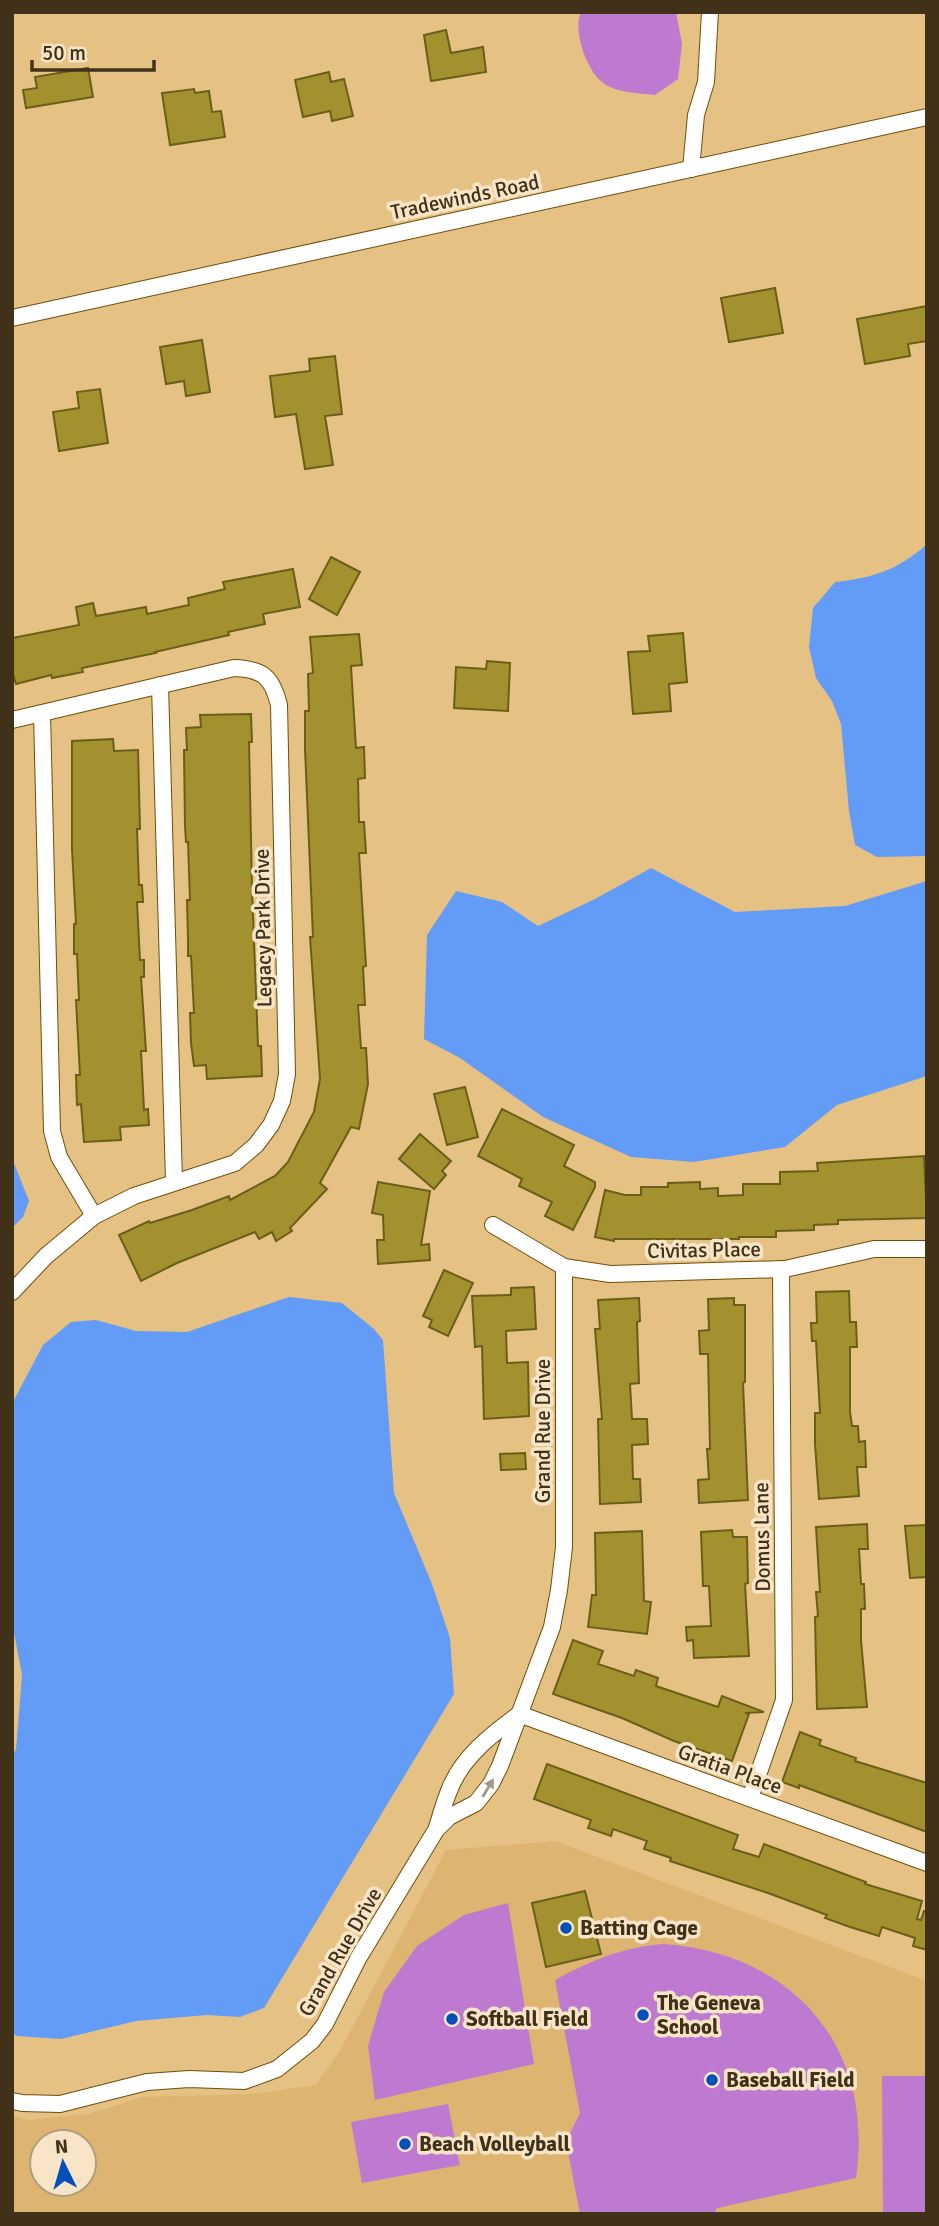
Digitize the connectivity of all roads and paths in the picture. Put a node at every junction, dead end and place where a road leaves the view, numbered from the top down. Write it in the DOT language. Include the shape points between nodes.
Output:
graph roads {
  1 [pos="710,12"];
  2 [pos="927,117"];
  3 [pos="691,169"];
  4 [pos="12,318"];
  5 [pos="160,685"];
  6 [pos="42,713"];
  7 [pos="12,720"];
  8 [pos="174,1181"];
  9 [pos="94,1216"];
  10 [pos="493,1225"];
  11 [pos="927,1249"];
  12 [pos="564,1268"];
  13 [pos="780,1269"];
  14 [pos="12,1292"];
  15 [pos="519,1714"];
  16 [pos="750,1798"];
  17 [pos="436,1830"];
  18 [pos="927,1863"];
  19 [pos="12,2101"];
  1 -- 3 [label="street" via="706,82 696,115"];
  2 -- 3 [label="street, Tradewinds Road"];
  3 -- 4 [label="street, Tradewinds Road"];
  5 -- 6 [label="street, Legacy Park Drive"];
  5 -- 8 [label="street"];
  5 -- 8 [label="street, Legacy Park Drive" via="252,668 275,689 279,705 287,1074 282,1101 256,1145 235,1163"];
  6 -- 7 [label="street, Legacy Park Drive"];
  6 -- 9 [label="street" via="52,1131 59,1157"];
  8 -- 9 [label="street, Legacy Park Drive"];
  9 -- 14 [label="street, Legacy Park Drive"];
  10 -- 12 [label="street, Civitas Place"];
  11 -- 13 [label="street, Civitas Place" via="874,1249"];
  12 -- 13 [label="street, Civitas Place" via="610,1274"];
  12 -- 15 [label="street, Grand Rue Drive" via="562,1569 552,1627"];
  13 -- 16 [label="street, Domus Lane" via="784,1700"];
  15 -- 16 [label="street, Gratia Place"];
  15 -- 17 [label="street, Grand Rue Drive" via="480,1746 461,1769"];
  17 -- 15 [label="street, Grand Rue Drive, one-way" via="483,1796 500,1766"];
  16 -- 18 [label="street, Gratia Place"];
  17 -- 19 [label="street, Grand Rue Drive" via="359,1957 325,2024 312,2041 276,2069 244,2081 146,2081 60,2104"];
}
